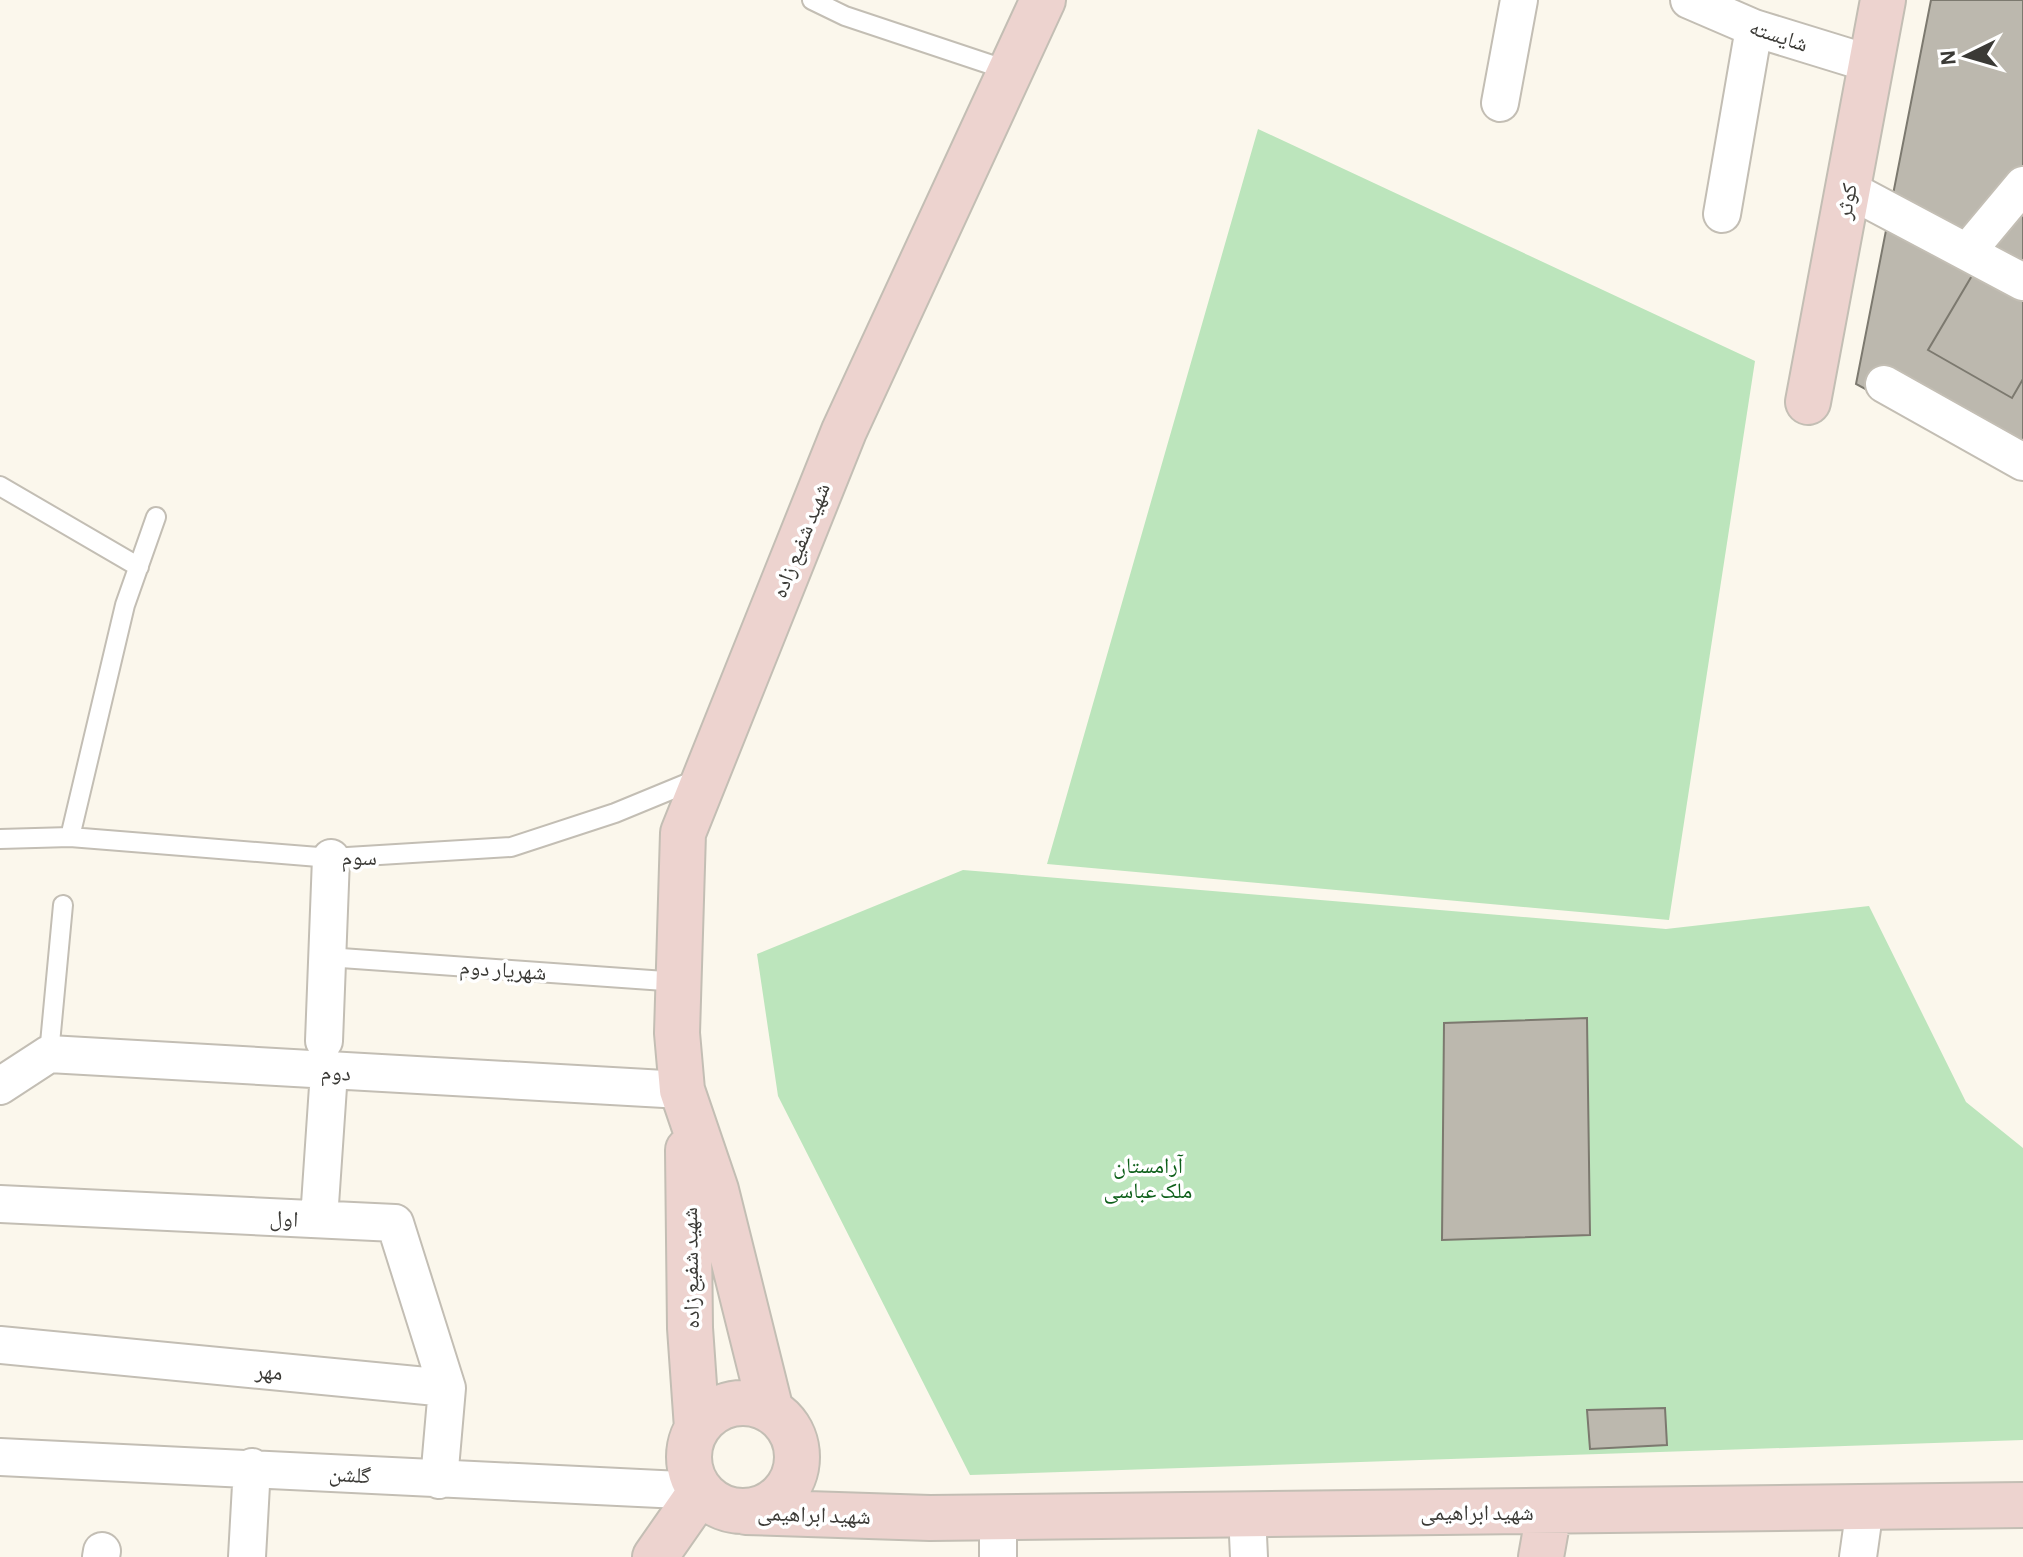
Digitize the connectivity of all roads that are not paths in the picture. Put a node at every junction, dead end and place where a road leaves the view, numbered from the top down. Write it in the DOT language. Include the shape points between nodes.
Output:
graph roads {
  1 [pos="812,0"];
  2 [pos="1043,0"];
  3 [pos="1519,0"];
  4 [pos="1689,0"];
  5 [pos="1883,0"];
  6 [pos="1754,28"];
  7 [pos="1871,64"];
  8 [pos="1010,71"];
  9 [pos="1500,103"];
  10 [pos="2023,185"];
  11 [pos="1848,189"];
  12 [pos="1722,214"];
  13 [pos="1967,252"];
  14 [pos="2023,282"];
  15 [pos="1884,384"];
  16 [pos="1808,402"];
  17 [pos="2023,461"];
  18 [pos="0,486"];
  19 [pos="156,517"];
  20 [pos="139,567"];
  21 [pos="706,775"];
  22 [pos="70,837"];
  23 [pos="0,839"];
  24 [pos="331,858"];
  25 [pos="63,905"];
  26 [pos="327,957"];
  27 [pos="679,982"];
  28 [pos="49,1054"];
  29 [pos="327,1056"];
  30 [pos="0,1086"];
  31 [pos="685,1098"];
  32 [pos="0,1204"];
  33 [pos="319,1219"];
  34 [pos="0,1345"];
  35 [pos="447,1388"];
  36 [pos="771,1411"];
  37 [pos="697,1428"];
  38 [pos="0,1457"];
  39 [pos="252,1467"];
  40 [pos="795,1471"];
  41 [pos="439,1480"];
  42 [pos="723,1503"];
  43 [pos="2023,1505"];
  44 [pos="1865,1507"];
  45 [pos="1549,1512"];
  46 [pos="1247,1514"];
  47 [pos="930,1518"];
  48 [pos="998,1536"];
  49 [pos="247,1557"];
  50 [pos="655,1557"];
  51 [pos="683,1557"];
  52 [pos="1249,1557"];
  53 [pos="1541,1557"];
  54 [pos="1858,1557"];
  1 -- 8 [label="lane"];
  2 -- 8 [label="street, شهید شفیع زاده"];
  3 -- 9 [label="street"];
  4 -- 6 [label="street, شایسته"];
  5 -- 7 [label="street, کوثر"];
  6 -- 7 [label="street, شایسته"];
  6 -- 12 [label="street"];
  7 -- 11 [label="street, کوثر"];
  8 -- 21 [label="street, شهید شفیع زاده" via="844,431"];
  10 -- 13 [label="street"];
  11 -- 13 [label="street"];
  11 -- 16 [label="street, کوثر"];
  13 -- 14 [label="street"];
  15 -- 17 [label="street"];
  18 -- 20 [label="lane"];
  19 -- 20 [label="lane"];
  20 -- 22 [label="lane" via="125,605"];
  21 -- 24 [label="lane, سوم" via="615,813 511,847"];
  21 -- 27 [label="street, شهید شفیع زاده" via="683,833"];
  22 -- 23 [label="lane, سوم"];
  22 -- 24 [label="lane, سوم"];
  24 -- 26 [label="street"];
  25 -- 28 [label="lane"];
  26 -- 27 [label="lane, شهریار دوم"];
  26 -- 29 [label="street"];
  27 -- 31 [label="street, شهید شفیع زاده" via="677,1033"];
  28 -- 29 [label="street, دوم"];
  28 -- 30 [label="street"];
  29 -- 31 [label="street, دوم"];
  29 -- 33 [label="street"];
  31 -- 36 [label="street, شهید شفیع زاده" via="742,1284"];
  31 -- 37 [label="street, شهید شفیع زاده"];
  32 -- 33 [label="street, اول"];
  33 -- 35 [label="street, اول" via="395,1223"];
  34 -- 35 [label="street, مهر"];
  35 -- 41 [label="street"];
  36 -- 37 [label="street" via="739,1403 722,1407"];
  36 -- 40 [label="street" via="795,1443"];
  37 -- 42 [label="street" via="689,1460"];
  38 -- 39 [label="street, گلشن"];
  39 -- 41 [label="street, گلشن"];
  39 -- 49 [label="street"];
  40 -- 42 [label="street" via="777,1499"];
  40 -- 47 [label="street, شهید ابراهیمی"];
  41 -- 42 [label="street, گلشن"];
  42 -- 47 [label="street, شهید ابراهیمی"];
  42 -- 50 [label="street"];
  42 -- 51 [label="street"];
  43 -- 44 [label="street, شهید ابراهیمی"];
  44 -- 45 [label="street, شهید ابراهیمی"];
  44 -- 54 [label="street"];
  45 -- 46 [label="street, شهید ابراهیمی"];
  45 -- 53 [label="street"];
  46 -- 48 [label="street, شهید ابراهیمی"];
  46 -- 52 [label="street"];
  47 -- 48 [label="street, شهید ابراهیمی"];
}
